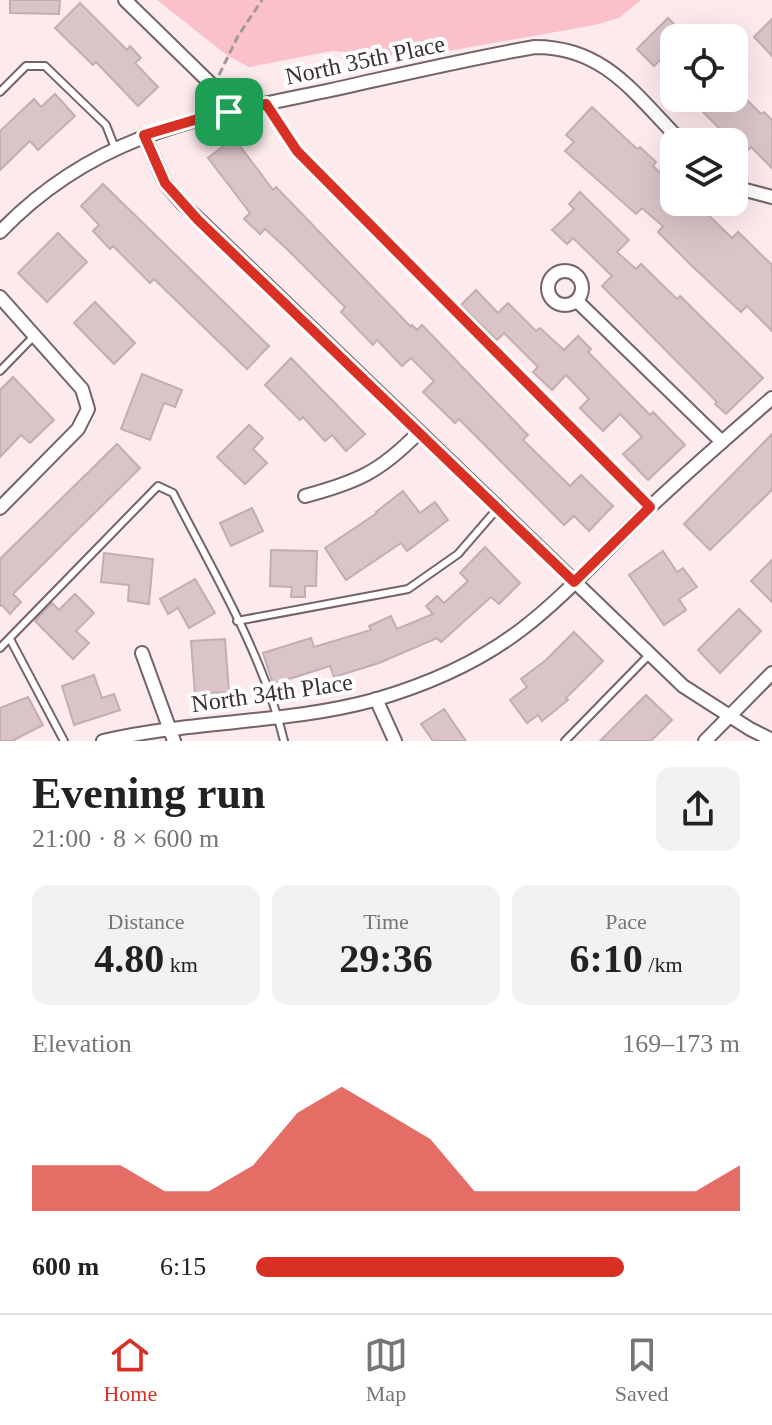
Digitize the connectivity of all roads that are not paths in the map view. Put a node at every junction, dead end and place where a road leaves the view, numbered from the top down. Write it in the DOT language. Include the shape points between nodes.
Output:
graph roads {
  1 [pos="125,0"];
  2 [pos="0,92"];
  3 [pos="266,104"];
  4 [pos="229,112"];
  5 [pos="668,128"];
  6 [pos="144,135"];
  7 [pos="115,148"];
  8 [pos="748,191"];
  9 [pos="772,197"];
  10 [pos="0,232"];
  11 [pos="0,297"];
  12 [pos="577,301"];
  13 [pos="35,335"];
  14 [pos="0,371"];
  15 [pos="772,398"];
  16 [pos="418,433"];
  17 [pos="722,442"];
  18 [pos="305,496"];
  19 [pos="650,507"];
  20 [pos="0,508"];
  21 [pos="497,509"];
  22 [pos="574,582"];
  23 [pos="237,621"];
  24 [pos="10,639"];
  25 [pos="0,648"];
  26 [pos="142,653"];
  27 [pos="649,655"];
  28 [pos="772,673"];
  29 [pos="376,699"];
  30 [pos="276,715"];
  31 [pos="729,717"];
  32 [pos="171,735"];
  33 [pos="772,740"];
  34 [pos="64,741"];
  35 [pos="103,741"];
  36 [pos="284,741"];
  37 [pos="395,741"];
  38 [pos="565,741"];
  39 [pos="705,741"];
  1 -- 4 [label="street" via="211,84"];
  2 -- 7 [label="lane" via="26,66 45,66 106,125"];
  3 -- 4 [label="street, North 35th Place"];
  3 -- 5 [label="street, North 35th Place" via="555,47 600,63"];
  3 -- 19 [label="lane" via="297,151"];
  4 -- 6 [label="street, North 35th Place"];
  6 -- 7 [label="street, North 35th Place"];
  6 -- 16 [label="street" via="165,183 182,203"];
  7 -- 10 [label="street, North 35th Place" via="53,185"];
  8 -- 9 [label="street"];
  11 -- 13 [label="street"];
  12 -- 17 [label="street"];
  13 -- 14 [label="lane"];
  13 -- 20 [label="street" via="82,389 88,409 78,429"];
  15 -- 17 [label="street, North 34th Place"];
  16 -- 18 [label="street" via="363,478"];
  16 -- 21 [label="street"];
  17 -- 19 [label="street, North 34th Place"];
  19 -- 22 [label="street, North 34th Place"];
  21 -- 22 [label="street"];
  21 -- 23 [label="lane" via="458,554 408,589"];
  22 -- 27 [label="street"];
  22 -- 29 [label="street, North 34th Place" via="522,629 488,651"];
  23 -- 24 [label="lane" via="173,493 158,486"];
  23 -- 30 [label="lane"];
  24 -- 25 [label="lane"];
  24 -- 34 [label="lane"];
  26 -- 32 [label="street"];
  27 -- 31 [label="street"];
  27 -- 38 [label="lane"];
  28 -- 31 [label="street"];
  29 -- 30 [label="street, North 34th Place"];
  29 -- 37 [label="street"];
  30 -- 32 [label="street, North 34th Place"];
  30 -- 36 [label="lane"];
  31 -- 33 [label="street"];
  31 -- 39 [label="street"];
  32 -- 35 [label="street, North 34th Place" via="147,731"];
}
